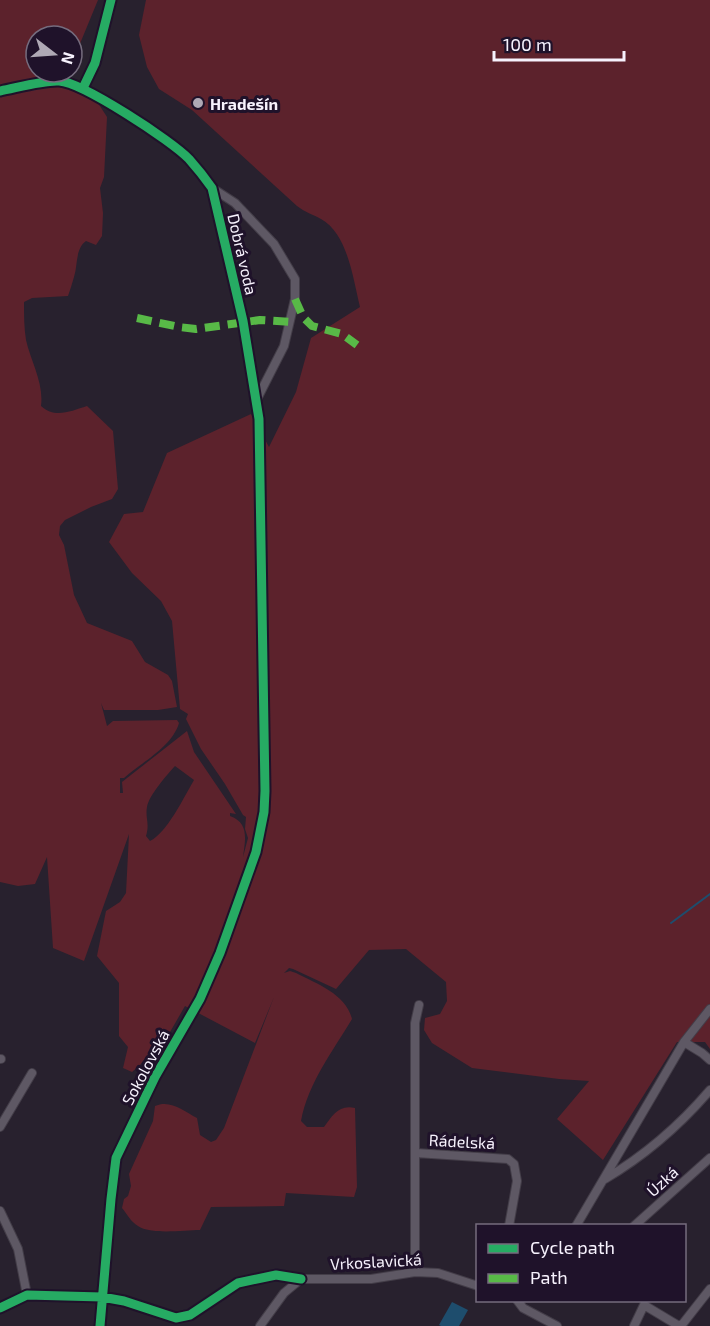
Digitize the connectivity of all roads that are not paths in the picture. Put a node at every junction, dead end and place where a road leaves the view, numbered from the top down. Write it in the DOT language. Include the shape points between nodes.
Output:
graph roads {
  1 [pos="0,91"];
  2 [pos="212,188"];
  3 [pos="257,400"];
  4 [pos="419,1005"];
  5 [pos="709,1011"];
  6 [pos="684,1042"];
  7 [pos="710,1060"];
  8 [pos="32,1073"];
  9 [pos="710,1090"];
  10 [pos="0,1127"];
  11 [pos="416,1153"];
  12 [pos="710,1158"];
  13 [pos="602,1181"];
  14 [pos="0,1211"];
  15 [pos="509,1224"];
  16 [pos="577,1224"];
  17 [pos="636,1224"];
  18 [pos="415,1272"];
  19 [pos="301,1279"];
  20 [pos="476,1286"];
  21 [pos="710,1288"];
  22 [pos="27,1295"];
  23 [pos="102,1297"];
  24 [pos="518,1302"];
  25 [pos="644,1303"];
  26 [pos="0,1308"];
  27 [pos="100,1326"];
  28 [pos="260,1326"];
  29 [pos="557,1326"];
  30 [pos="634,1326"];
  31 [pos="680,1326"];
  1 -- 2 [label="street, Dobrá voda" via="59,81 75,85 160,136 188,158"];
  2 -- 3 [label="street, Dobrá voda"];
  2 -- 3 [label="street, Dobrá voda" via="235,203 274,244 295,279 295,299 284,346"];
  3 -- 23 [label="street, Sokolovská" via="265,791 261,834 200,999 154,1077 116,1158"];
  4 -- 11 [label="street, Rádelská" via="415,1023"];
  5 -- 6 [label="street"];
  6 -- 7 [label="street"];
  6 -- 13 [label="street"];
  8 -- 10 [label="street"];
  9 -- 13 [label="street" via="689,1114 629,1165"];
  11 -- 15 [label="street, Rádelská" via="508,1159 514,1164 517,1181"];
  11 -- 18 [label="street, Rádelská"];
  12 -- 17 [label="street, Úzká"];
  13 -- 16 [label="street"];
  14 -- 22 [label="street" via="18,1249"];
  18 -- 19 [label="street, Vrkoslavická" via="371,1279"];
  18 -- 20 [label="street, Vrkoslavická" via="438,1273"];
  19 -- 23 [label="street, Vrkoslavická" via="276,1275 238,1283 190,1315 176,1318"];
  19 -- 28 [label="street" via="284,1293"];
  21 -- 31 [label="street"];
  22 -- 23 [label="street, Vrkoslavická"];
  22 -- 26 [label="street"];
  23 -- 27 [label="street, Sokolovská"];
  24 -- 29 [label="street"];
  25 -- 30 [label="street"];
  25 -- 31 [label="street"];
}
